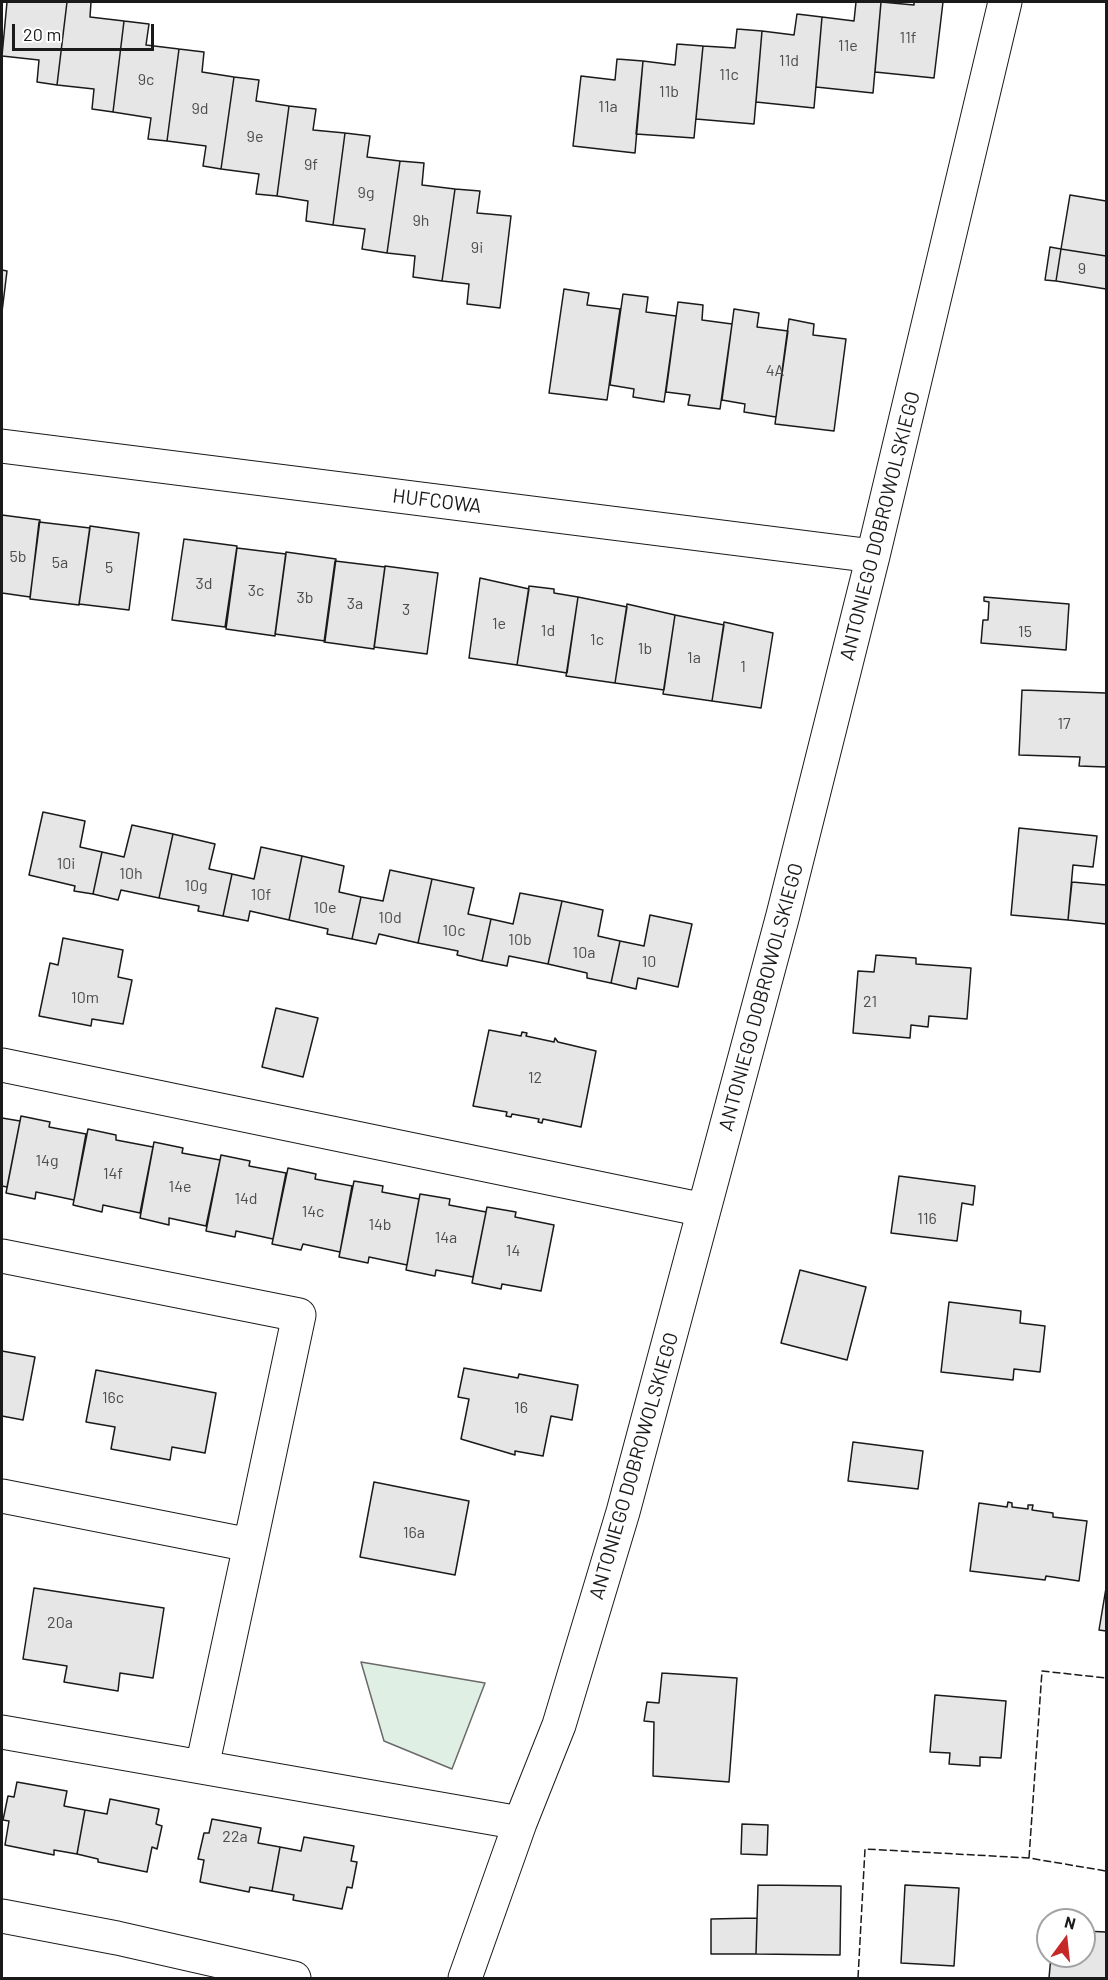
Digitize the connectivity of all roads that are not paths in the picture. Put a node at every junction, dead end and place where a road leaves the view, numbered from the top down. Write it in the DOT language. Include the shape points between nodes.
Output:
graph roads {
  1 [pos="1005,2"];
  2 [pos="2,446"];
  3 [pos="873,556"];
  4 [pos="2,1065"];
  5 [pos="704,1210"];
  6 [pos="2,1256"];
  7 [pos="2,1496"];
  8 [pos="250,1545"];
  9 [pos="2,1732"];
  10 [pos="202,1767"];
  11 [pos="520,1823"];
  12 [pos="2,1916"];
  13 [pos="294,1978"];
  14 [pos="465,1978"];
  1 -- 3 [label="street, ANTONIEGO DOBROWOLSKIEGO"];
  2 -- 3 [label="street, HUFCOWA"];
  3 -- 5 [label="street, ANTONIEGO DOBROWOLSKIEGO"];
  4 -- 5 [label="street"];
  5 -- 11 [label="street, ANTONIEGO DOBROWOLSKIEGO" via="623,1512 559,1725"];
  6 -- 8 [label="street" via="299,1315"];
  7 -- 8 [label="street"];
  8 -- 10 [label="street"];
  9 -- 10 [label="street"];
  10 -- 11 [label="street"];
  11 -- 14 [label="street, ANTONIEGO DOBROWOLSKIEGO"];
  12 -- 13 [label="street"];
}
